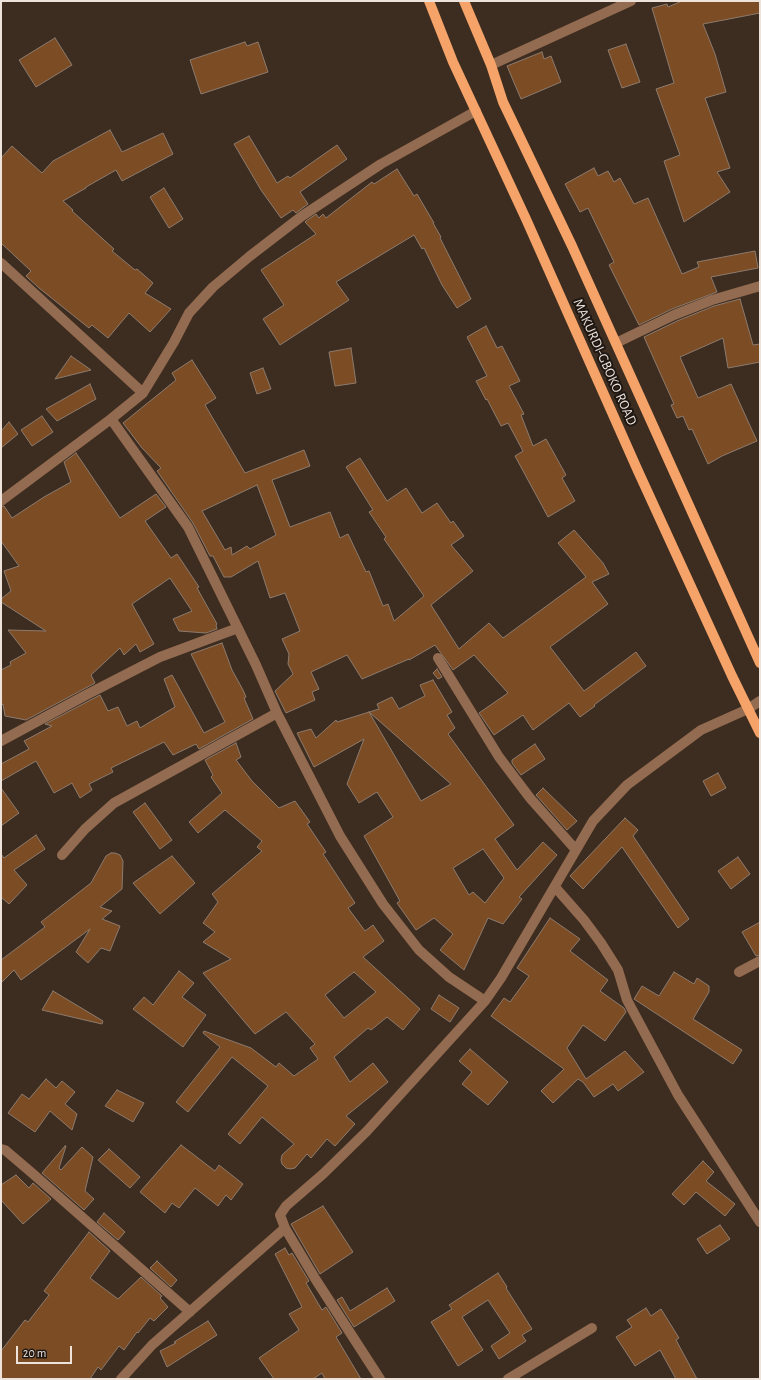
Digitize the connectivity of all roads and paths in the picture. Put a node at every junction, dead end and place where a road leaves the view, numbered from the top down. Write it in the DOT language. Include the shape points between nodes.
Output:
graph roads {
  1 [pos="429,1"];
  2 [pos="464,1"];
  3 [pos="631,1"];
  4 [pos="491,65"];
  5 [pos="476,111"];
  6 [pos="1,263"];
  7 [pos="760,286"];
  8 [pos="616,343"];
  9 [pos="143,393"];
  10 [pos="112,419"];
  11 [pos="1,500"];
  12 [pos="238,628"];
  13 [pos="438,658"];
  14 [pos="760,663"];
  15 [pos="760,701"];
  16 [pos="748,708"];
  17 [pos="277,713"];
  18 [pos="760,733"];
  19 [pos="1,741"];
  20 [pos="576,850"];
  21 [pos="62,855"];
  22 [pos="555,887"];
  23 [pos="760,961"];
  24 [pos="739,972"];
  25 [pos="485,1001"];
  26 [pos="1,1149"];
  27 [pos="760,1222"];
  28 [pos="285,1228"];
  29 [pos="190,1312"];
  30 [pos="592,1328"];
  31 [pos="121,1379"];
  32 [pos="380,1379"];
  33 [pos="508,1379"];
  1 -- 5 [label="main road, MAKURDI-GBOKO ROAD"];
  2 -- 4 [label="main road"];
  3 -- 4 [label="street"];
  4 -- 8 [label="main road" via="503,102"];
  5 -- 9 [label="street" via="381,164 302,216 213,287 189,313"];
  5 -- 16 [label="main road, MAKURDI-GBOKO ROAD"];
  6 -- 9 [label="street"];
  7 -- 8 [label="street" via="712,300 674,315"];
  8 -- 14 [label="main road"];
  9 -- 10 [label="street"];
  10 -- 11 [label="street"];
  10 -- 12 [label="street" via="188,527"];
  12 -- 17 [label="street"];
  12 -- 19 [label="street" via="160,657"];
  13 -- 20 [label="street" via="500,757 530,798"];
  15 -- 16 [label="street"];
  16 -- 18 [label="main road, MAKURDI-GBOKO ROAD"];
  16 -- 20 [label="street" via="701,730 627,785 592,822"];
  17 -- 21 [label="street" via="114,803 85,829"];
  17 -- 25 [label="street" via="340,836 383,904 419,950 449,977"];
  20 -- 22 [label="street"];
  22 -- 25 [label="street"];
  22 -- 27 [label="street" via="584,920 614,963 627,1000 678,1095"];
  23 -- 24 [label="street"];
  25 -- 28 [label="street" via="367,1132 286,1206 280,1215"];
  26 -- 29 [label="street"];
  28 -- 29 [label="street"];
  28 -- 32 [label="street"];
  29 -- 31 [label="street" via="152,1345"];
  30 -- 33 [label="street"];
}
